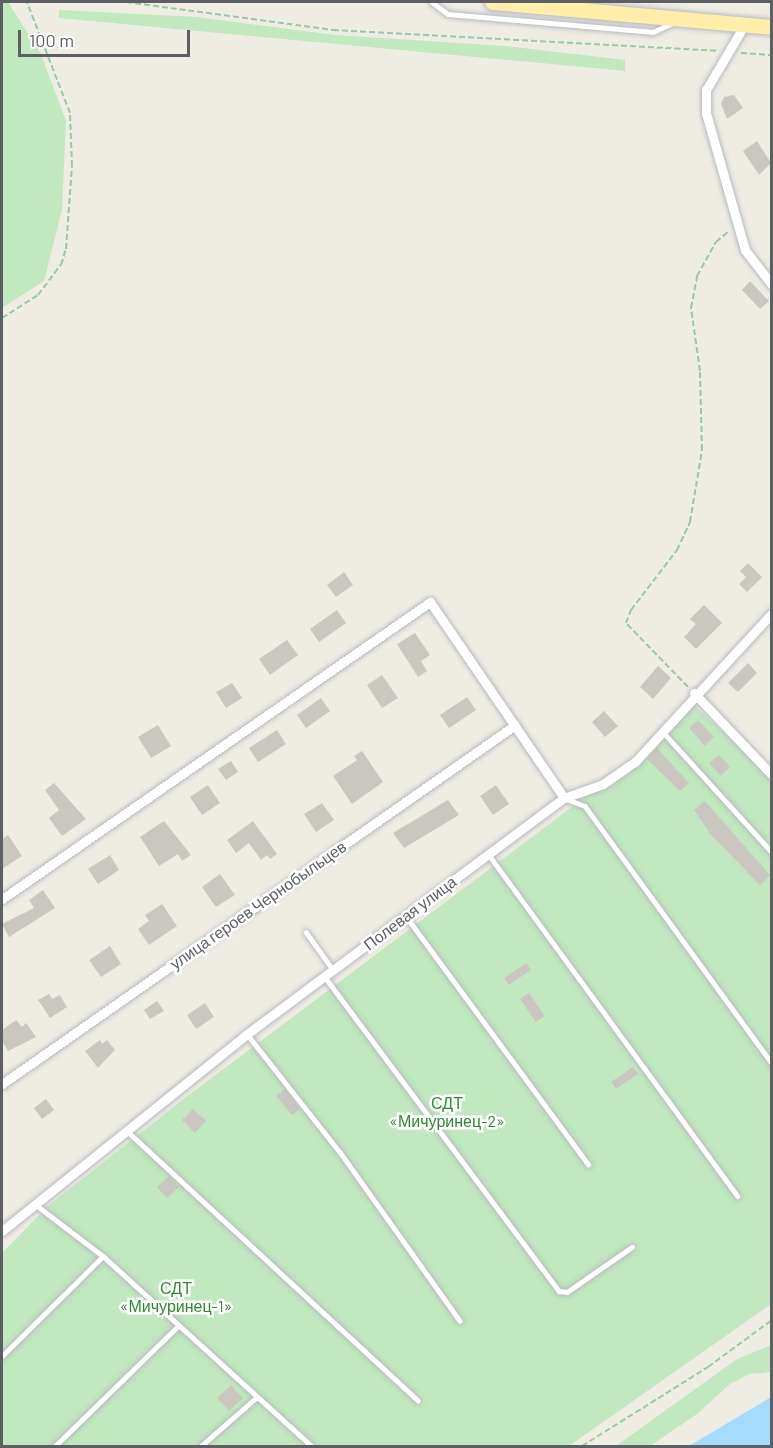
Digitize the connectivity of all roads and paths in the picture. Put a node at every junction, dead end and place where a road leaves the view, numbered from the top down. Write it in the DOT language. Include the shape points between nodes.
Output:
graph roads {
  1 [pos="27,2"];
  2 [pos="126,2"];
  3 [pos="432,2"];
  4 [pos="492,2"];
  5 [pos="681,18"];
  6 [pos="745,24"];
  7 [pos="771,27"];
  8 [pos="729,52"];
  9 [pos="771,55"];
  10 [pos="736,226"];
  11 [pos="771,285"];
  12 [pos="2,318"];
  13 [pos="771,613"];
  14 [pos="694,693"];
  15 [pos="514,725"];
  16 [pos="663,732"];
  17 [pos="771,775"];
  18 [pos="564,798"];
  19 [pos="771,852"];
  20 [pos="489,855"];
  21 [pos="2,899"];
  22 [pos="406,916"];
  23 [pos="306,932"];
  24 [pos="330,974"];
  25 [pos="247,1034"];
  26 [pos="771,1063"];
  27 [pos="2,1084"];
  28 [pos="126,1130"];
  29 [pos="588,1164"];
  30 [pos="738,1196"];
  31 [pos="36,1205"];
  32 [pos="2,1231"];
  33 [pos="632,1247"];
  34 [pos="103,1256"];
  35 [pos="771,1320"];
  36 [pos="460,1321"];
  37 [pos="178,1326"];
  38 [pos="2,1356"];
  39 [pos="257,1397"];
  40 [pos="418,1400"];
  41 [pos="55,1446"];
  42 [pos="201,1446"];
  43 [pos="312,1446"];
  44 [pos="582,1446"];
  1 -- 12 [label="path" via="69,113 72,166 66,249 61,265 38,295"];
  2 -- 8 [label="path" via="333,30"];
  3 -- 5 [label="lane" via="448,14 653,32"];
  4 -- 5 [label="main road"];
  5 -- 6 [label="main road"];
  6 -- 7 [label="main road"];
  6 -- 8 [label="street"];
  8 -- 9 [label="path"];
  8 -- 10 [label="street" via="706,90 706,113"];
  10 -- 11 [label="street" via="745,250"];
  10 -- 14 [label="path" via="716,242 696,276 692,308 700,371 702,450 690,522 677,550 626,623"];
  13 -- 14 [label="street, Полевая улица"];
  14 -- 16 [label="street, Полевая улица"];
  14 -- 17 [label="street"];
  15 -- 18 [label="street"];
  15 -- 21 [label="street" via="430,602"];
  15 -- 27 [label="street, улица героев Чернобыльцев"];
  16 -- 18 [label="street, Полевая улица" via="635,762 603,784"];
  16 -- 19 [label="lane"];
  18 -- 20 [label="street, Полевая улица"];
  18 -- 26 [label="lane" via="585,806"];
  20 -- 22 [label="street, Полевая улица"];
  20 -- 30 [label="lane"];
  22 -- 24 [label="street, Полевая улица"];
  22 -- 29 [label="lane"];
  23 -- 24 [label="lane"];
  24 -- 25 [label="street, Полевая улица"];
  24 -- 33 [label="lane" via="559,1291 567,1292"];
  25 -- 28 [label="street, Полевая улица"];
  25 -- 36 [label="lane" via="340,1152"];
  28 -- 31 [label="street, Полевая улица"];
  28 -- 40 [label="lane"];
  31 -- 32 [label="street, Полевая улица"];
  31 -- 34 [label="lane"];
  34 -- 37 [label="lane"];
  34 -- 38 [label="lane"];
  35 -- 44 [label="path" via="708,1367"];
  37 -- 39 [label="lane"];
  37 -- 41 [label="lane"];
  39 -- 42 [label="lane"];
  39 -- 43 [label="lane"];
}
